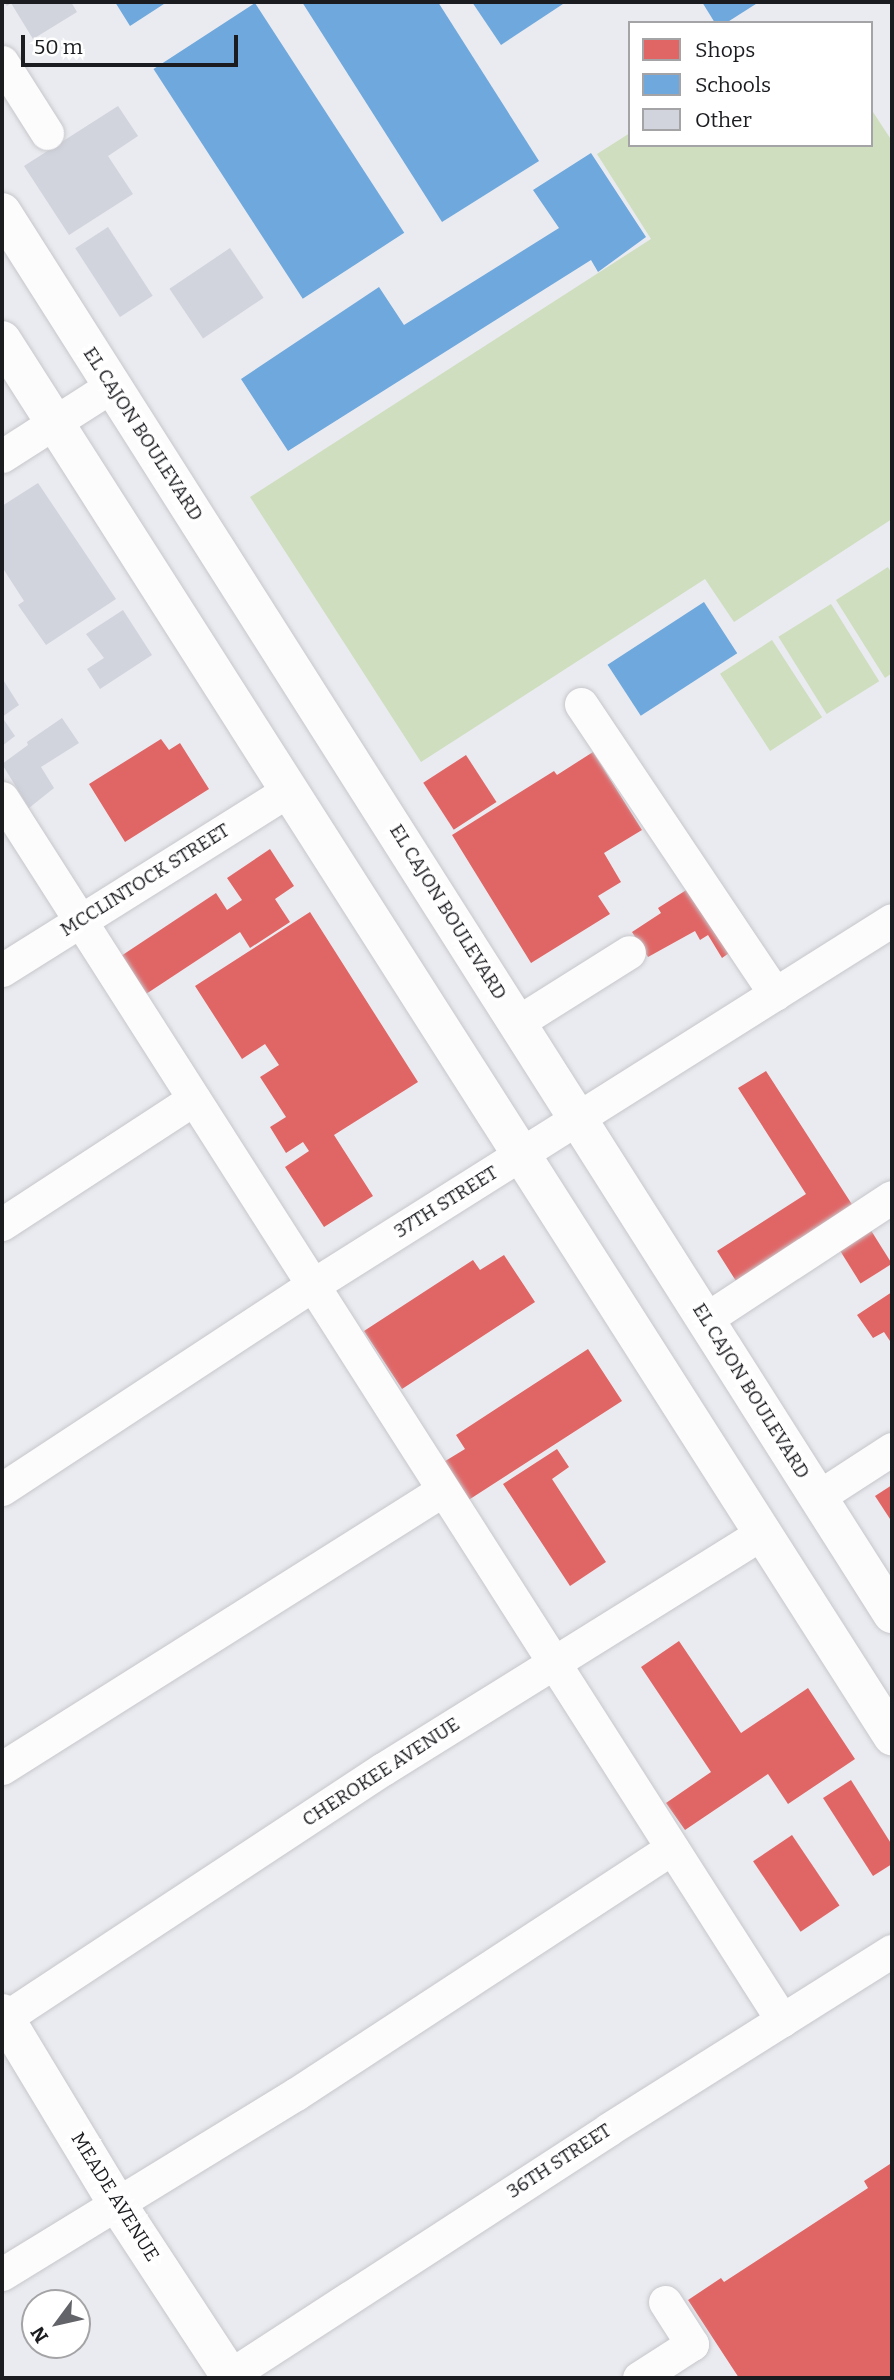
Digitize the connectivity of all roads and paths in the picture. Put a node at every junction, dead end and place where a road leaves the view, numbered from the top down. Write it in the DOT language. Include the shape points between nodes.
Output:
graph roads {
  1 [pos="2,62"];
  2 [pos="47,132"];
  3 [pos="2,212"];
  4 [pos="2,340"];
  5 [pos="113,385"];
  6 [pos="54,423"];
  7 [pos="2,456"];
  8 [pos="581,704"];
  9 [pos="289,790"];
  10 [pos="2,798"];
  11 [pos="892,920"];
  12 [pos="80,921"];
  13 [pos="629,952"];
  14 [pos="2,970"];
  15 [pos="775,994"];
  16 [pos="518,1022"];
  17 [pos="194,1099"];
  18 [pos="579,1118"];
  19 [pos="521,1155"];
  20 [pos="892,1197"];
  21 [pos="2,1224"];
  22 [pos="313,1285"];
  23 [pos="706,1319"];
  24 [pos="892,1449"];
  25 [pos="2,1489"];
  26 [pos="443,1490"];
  27 [pos="818,1497"];
  28 [pos="762,1533"];
  29 [pos="892,1614"];
  30 [pos="554,1663"];
  31 [pos="892,1736"];
  32 [pos="2,1768"];
  33 [pos="672,1848"];
  34 [pos="892,1951"];
  35 [pos="3,2017"];
  36 [pos="782,2020"];
  37 [pos="116,2202"];
  38 [pos="2,2274"];
  39 [pos="665,2301"];
  40 [pos="228,2377"];
  41 [pos="639,2378"];
  1 -- 2 [label="street"];
  3 -- 5 [label="main road, EL CAJON BOULEVARD"];
  4 -- 6 [label="main road"];
  5 -- 6 [label="street"];
  5 -- 16 [label="main road, EL CAJON BOULEVARD"];
  6 -- 7 [label="street"];
  6 -- 9 [label="main road"];
  8 -- 15 [label="street"];
  9 -- 12 [label="street, MCCLINTOCK STREET"];
  9 -- 19 [label="main road"];
  10 -- 12 [label="street"];
  11 -- 15 [label="street, 37TH STREET"];
  12 -- 14 [label="street, MCCLINTOCK STREET"];
  12 -- 17 [label="street"];
  13 -- 16 [label="street"];
  15 -- 18 [label="street, 37TH STREET"];
  16 -- 18 [label="main road, EL CAJON BOULEVARD"];
  17 -- 21 [label="street"];
  17 -- 22 [label="street"];
  18 -- 19 [label="street, 37TH STREET"];
  18 -- 23 [label="main road, EL CAJON BOULEVARD"];
  19 -- 22 [label="street, 37TH STREET"];
  19 -- 28 [label="main road"];
  20 -- 23 [label="street"];
  22 -- 25 [label="street, 37TH STREET"];
  22 -- 26 [label="street"];
  23 -- 27 [label="main road, EL CAJON BOULEVARD"];
  24 -- 27 [label="street"];
  26 -- 30 [label="street"];
  26 -- 32 [label="street"];
  27 -- 29 [label="main road, EL CAJON BOULEVARD"];
  28 -- 30 [label="street, CHEROKEE AVENUE"];
  28 -- 31 [label="main road"];
  30 -- 33 [label="street"];
  30 -- 35 [label="street, CHEROKEE AVENUE"];
  33 -- 36 [label="street"];
  33 -- 37 [label="street" via="296,2094"];
  34 -- 36 [label="street, 36TH STREET"];
  35 -- 37 [label="main road, MEADE AVENUE"];
  36 -- 40 [label="street, 36TH STREET"];
  37 -- 38 [label="street"];
  37 -- 40 [label="main road, MEADE AVENUE"];
  39 -- 41 [label="street" via="692,2344"];
}
